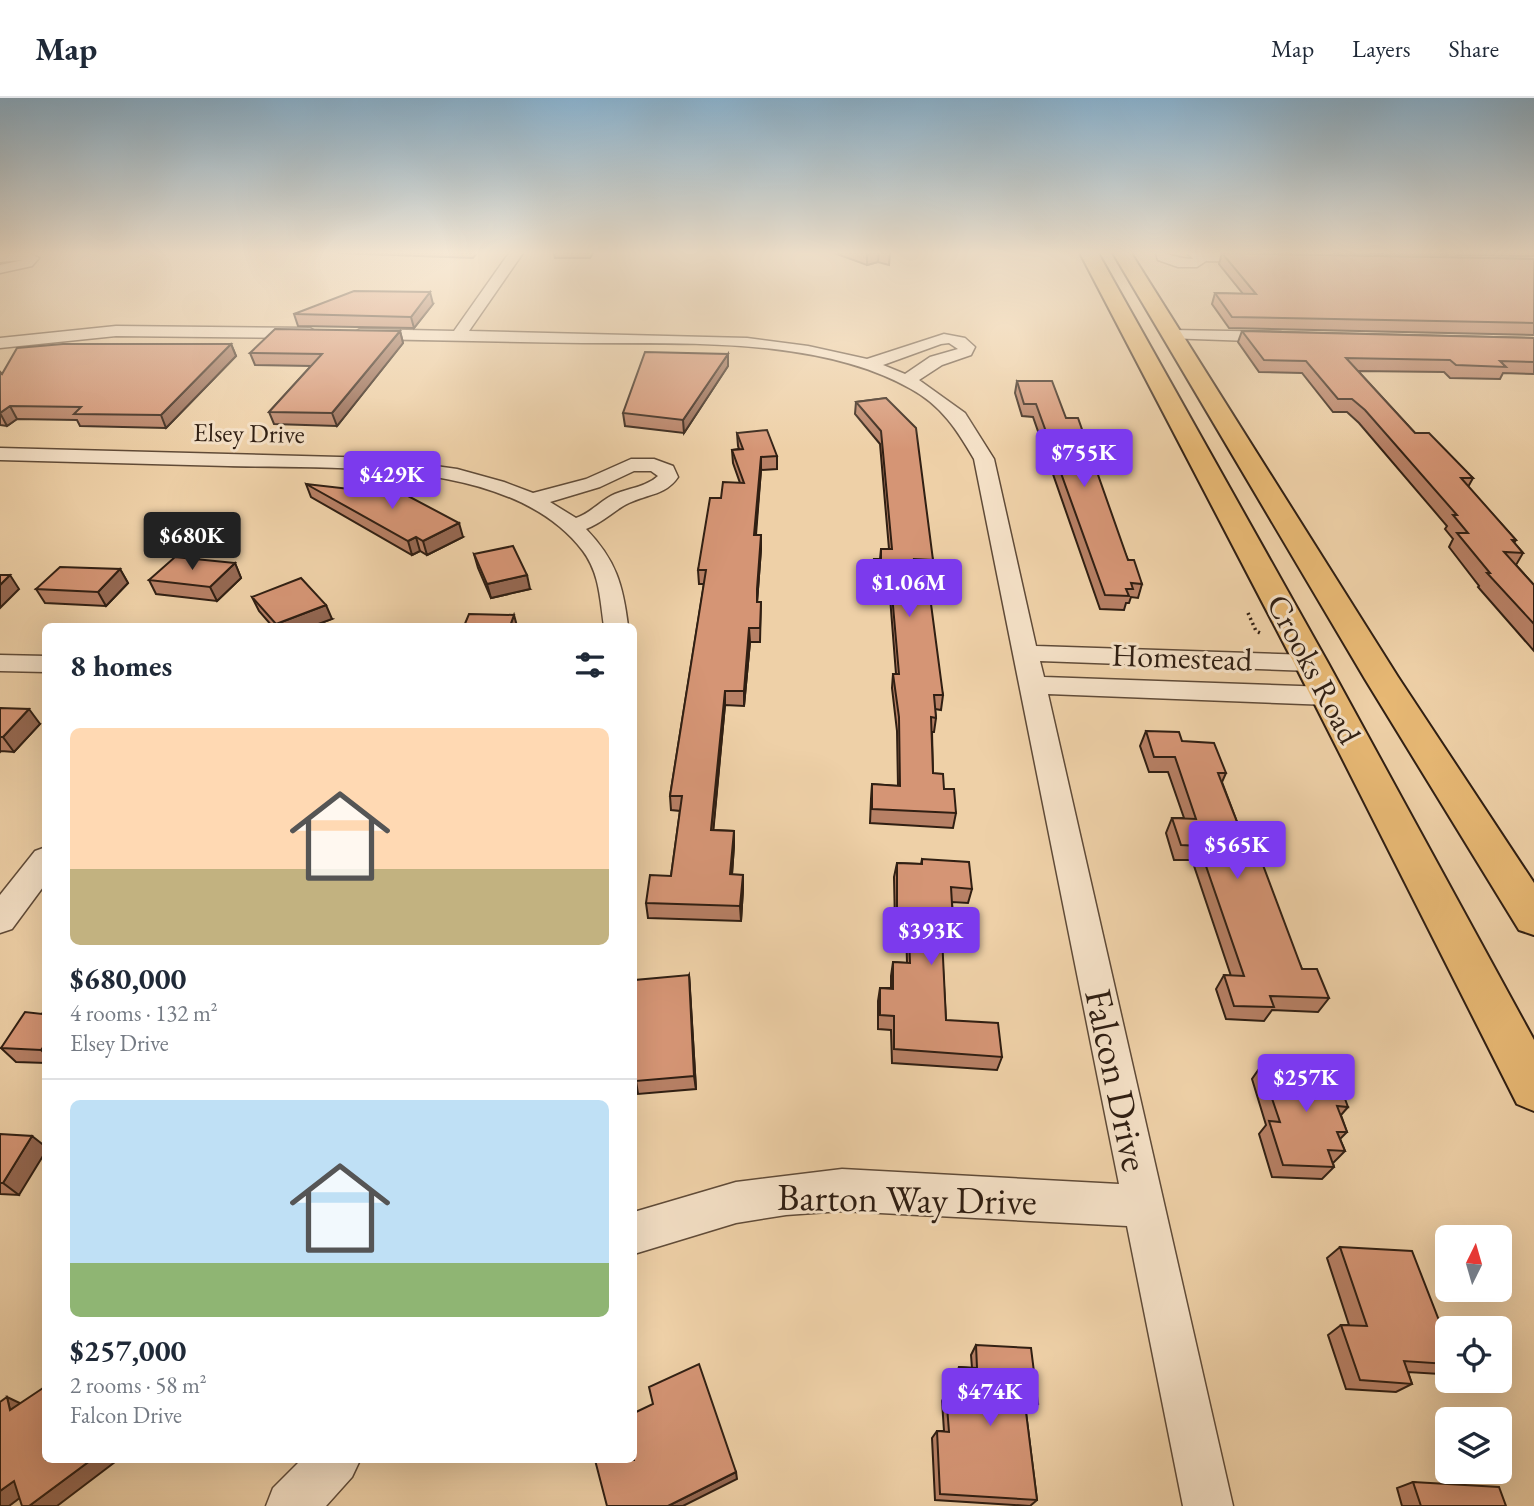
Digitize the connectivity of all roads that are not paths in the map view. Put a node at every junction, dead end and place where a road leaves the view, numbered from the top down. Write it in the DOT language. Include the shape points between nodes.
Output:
graph roads {
  1 [pos="470,319"];
  2 [pos="1125,319"];
  3 [pos="1162,319"];
  4 [pos="1132,331"];
  5 [pos="458,335"];
  6 [pos="1173,336"];
  7 [pos="1304,338"];
  8 [pos="0,343"];
  9 [pos="865,365"];
  10 [pos="906,381"];
  11 [pos="0,454"];
  12 [pos="533,500"];
  13 [pos="572,527"];
  14 [pos="616,623"];
  15 [pos="0,663"];
  16 [pos="42,664"];
  17 [pos="1029,669"];
  18 [pos="1320,679"];
  19 [pos="1382,679"];
  20 [pos="42,864"];
  21 [pos="1534,919"];
  22 [pos="0,920"];
  23 [pos="1522,1051"];
  24 [pos="1534,1088"];
  25 [pos="1144,1206"];
  26 [pos="637,1232"];
  27 [pos="332,1463"];
  28 [pos="291,1506"];
  29 [pos="1208,1506"];
  1 -- 5 [label="street"];
  2 -- 4 [label="main road, Crooks Road"];
  3 -- 6 [label="main road, Crooks Road"];
  4 -- 6 [label="main road" via="1148,337"];
  4 -- 18 [label="main road, Crooks Road"];
  5 -- 8 [label="street, Falcon Drive" via="127,330"];
  5 -- 9 [label="street, Falcon Drive" via="750,343 818,352"];
  6 -- 7 [label="street"];
  6 -- 19 [label="main road, Crooks Road"];
  9 -- 10 [label="street, Falcon Drive"];
  9 -- 10 [label="street" via="910,352 932,340 950,340 967,347"];
  10 -- 17 [label="street, Falcon Drive" via="950,409 980,447"];
  11 -- 12 [label="street, Elsey Drive" via="406,466 472,478"];
  12 -- 13 [label="street, Elsey Drive"];
  12 -- 13 [label="street" via="593,483 631,465 654,464 666,470 668,477 659,486 620,499 596,518"];
  13 -- 14 [label="street, Elsey Drive" via="600,558 607,573"];
  15 -- 16 [label="street"];
  17 -- 18 [label="street, Homestead"];
  17 -- 18 [label="street, Homestead"];
  17 -- 25 [label="street, Falcon Drive"];
  18 -- 19 [label="main road" via="1342,664"];
  18 -- 23 [label="main road, Crooks Road"];
  19 -- 21 [label="main road, Crooks Road"];
  20 -- 22 [label="street"];
  23 -- 24 [label="main road, Crooks Road"];
  25 -- 26 [label="street, Barton Way Drive" via="799,1192 712,1206"];
  25 -- 29 [label="street, Falcon Drive"];
  27 -- 28 [label="street"];
}
